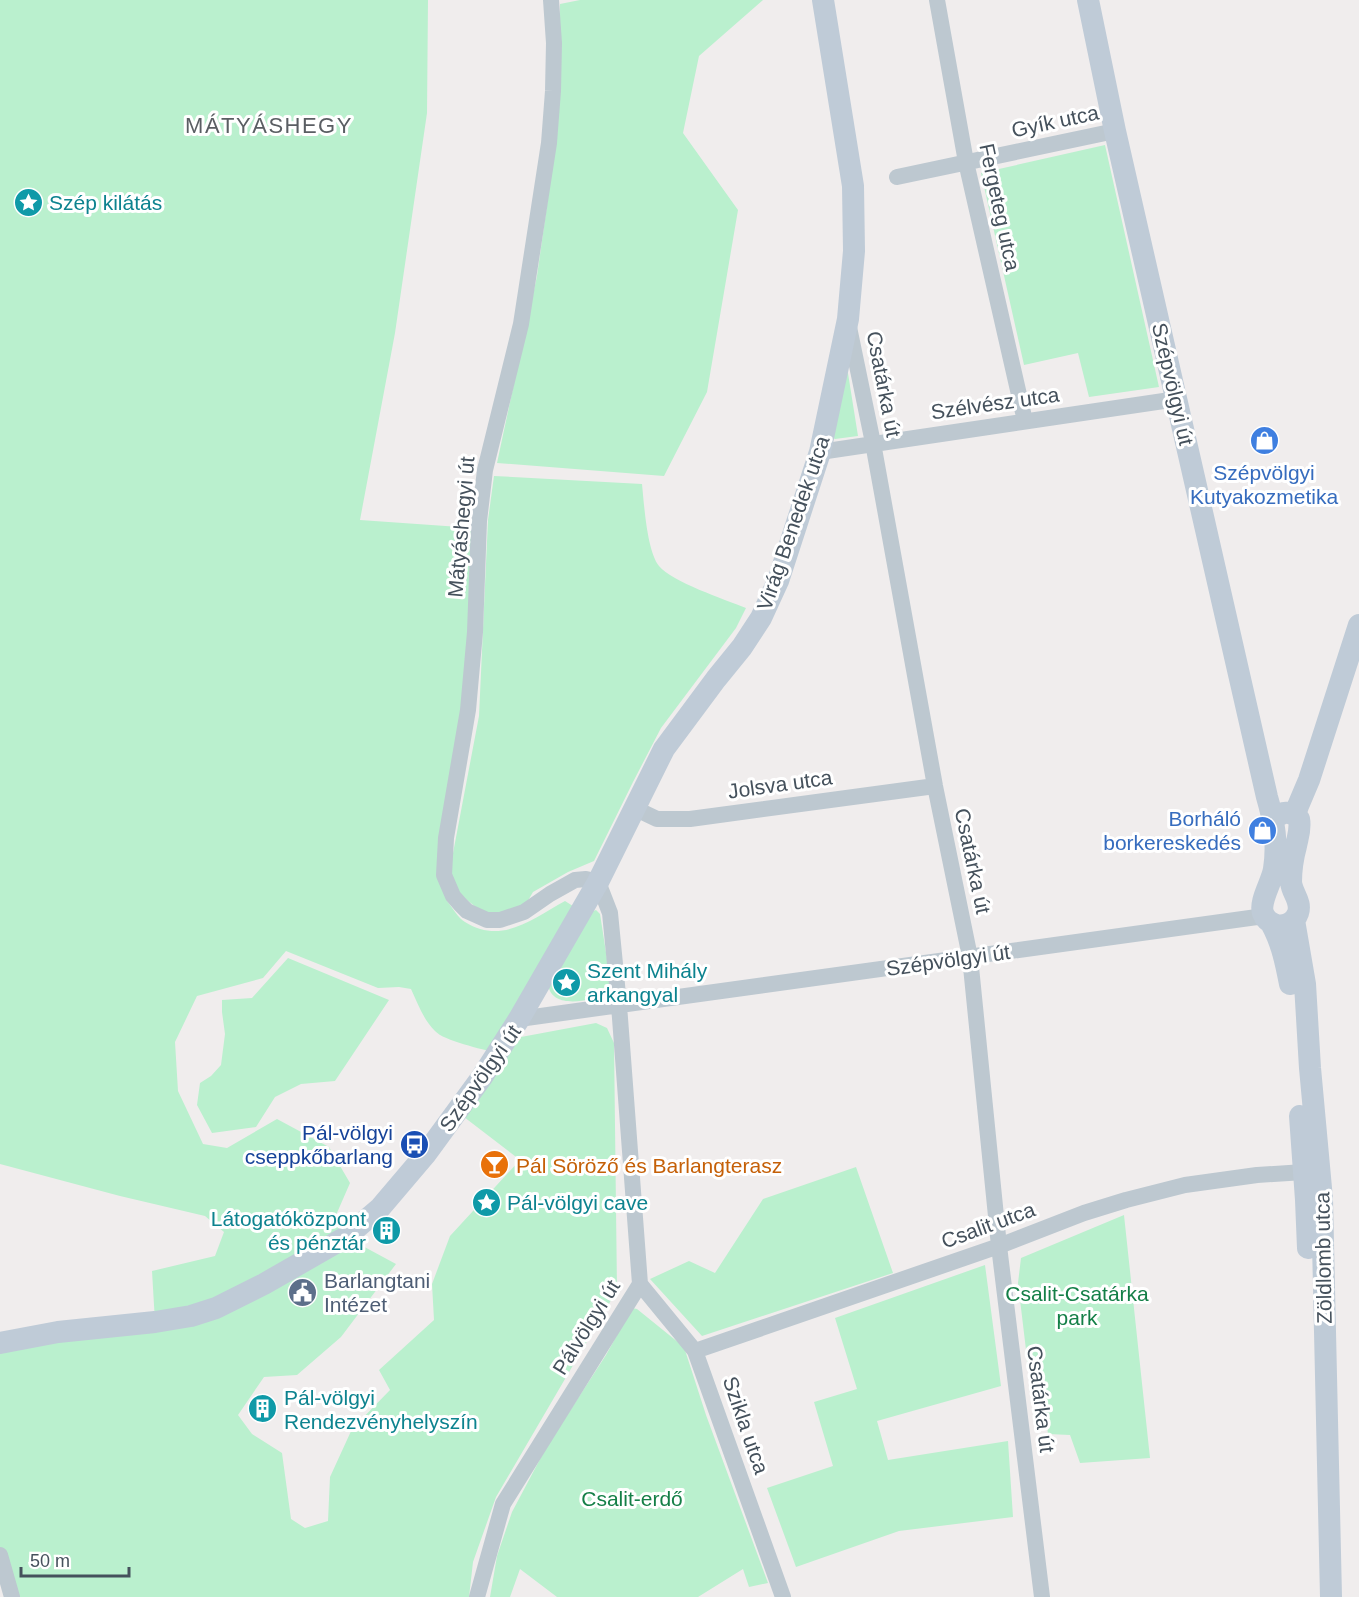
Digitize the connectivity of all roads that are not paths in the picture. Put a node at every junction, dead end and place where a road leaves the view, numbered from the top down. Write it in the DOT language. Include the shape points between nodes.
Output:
graph roads {
  1 [pos="551,0"];
  2 [pos="823,0"];
  3 [pos="938,0"];
  4 [pos="1088,0"];
  5 [pos="1116,131"];
  6 [pos="966,162"];
  7 [pos="897,177"];
  8 [pos="848,319"];
  9 [pos="1177,399"];
  10 [pos="1025,422"];
  11 [pos="873,443"];
  12 [pos="820,452"];
  13 [pos="1359,625"];
  14 [pos="935,786"];
  15 [pos="634,808"];
  16 [pos="1285,815"];
  17 [pos="598,882"];
  18 [pos="1267,915"];
  19 [pos="1294,920"];
  20 [pos="970,957"];
  21 [pos="619,1005"];
  22 [pos="519,1019"];
  23 [pos="1312,1172"];
  24 [pos="999,1246"];
  25 [pos="640,1284"];
  26 [pos="0,1343"];
  27 [pos="696,1350"];
  28 [pos="0,1555"];
  29 [pos="12,1597"];
  30 [pos="477,1597"];
  31 [pos="783,1597"];
  32 [pos="1042,1597"];
  33 [pos="1317,1597"];
  34 [pos="1331,1597"];
  1 -- 17 [label="street, Mátyáshegyi út" via="554,42 549,143 521,324 485,470 468,710 446,838 444,875 460,904 487,920 524,912 575,880"];
  2 -- 8 [label="street, Virág Benedek utca" via="853,186 854,250"];
  3 -- 6 [label="street, Fergeteg utca"];
  4 -- 5 [label="street, Szépvölgyi út"];
  5 -- 6 [label="street, Gyík utca"];
  5 -- 9 [label="street, Szépvölgyi út"];
  6 -- 7 [label="street, Gyík utca"];
  6 -- 10 [label="street, Fergeteg utca"];
  8 -- 11 [label="street, Csatárka út"];
  8 -- 12 [label="street, Virág Benedek utca"];
  9 -- 10 [label="street, Szélvész utca"];
  9 -- 16 [label="street, Szépvölgyi út" via="1261,768"];
  10 -- 11 [label="street, Szélvész utca"];
  11 -- 12 [label="street, Szélvész utca"];
  11 -- 14 [label="street, Csatárka út"];
  12 -- 15 [label="street, Virág Benedek utca" via="778,581 761,618 664,749"];
  13 -- 16 [label="street" via="1303,793"];
  14 -- 15 [label="street, Jolsva utca" via="690,819 657,819"];
  14 -- 20 [label="street, Csatárka út"];
  15 -- 17 [label="street, Virág Benedek utca"];
  16 -- 18 [label="street, Szépvölgyi út" via="1274,828 1274,871"];
  16 -- 19 [label="street, Szépvölgyi út" via="1299,819 1300,826 1291,883 1299,903"];
  17 -- 21 [label="street, Pálvölgyi út" via="610,913"];
  17 -- 22 [label="street, Virág Benedek utca"];
  18 -- 19 [label="street, Szépvölgyi út" via="1283,926"];
  18 -- 20 [label="street, Szépvölgyi út" via="1257,912 1235,921"];
  18 -- 23 [label="street, Zöldlomb utca" via="1285,956"];
  19 -- 23 [label="street, Zöldlomb utca" via="1305,984"];
  20 -- 21 [label="street, Szépvölgyi út"];
  20 -- 24 [label="street, Csatárka út"];
  21 -- 22 [label="street, Szépvölgyi út"];
  21 -- 25 [label="street, Pálvölgyi út"];
  22 -- 26 [label="street, Szépvölgyi út" via="425,1155 380,1208 346,1237 264,1284 191,1316"];
  23 -- 24 [label="street, Csalit utca" via="1257,1174 1185,1185 1083,1213"];
  23 -- 33 [label="street, Zöldlomb utca" via="1306,1200"];
  23 -- 34 [label="street, Zöldlomb utca" via="1322,1199"];
  24 -- 27 [label="street, Csalit utca"];
  24 -- 32 [label="street, Csatárka út"];
  25 -- 27 [label="street, Szikla utca"];
  25 -- 30 [label="street, Pálvölgyi út" via="503,1504"];
  27 -- 31 [label="street, Szikla utca"];
  28 -- 29 [label="street"];
}
